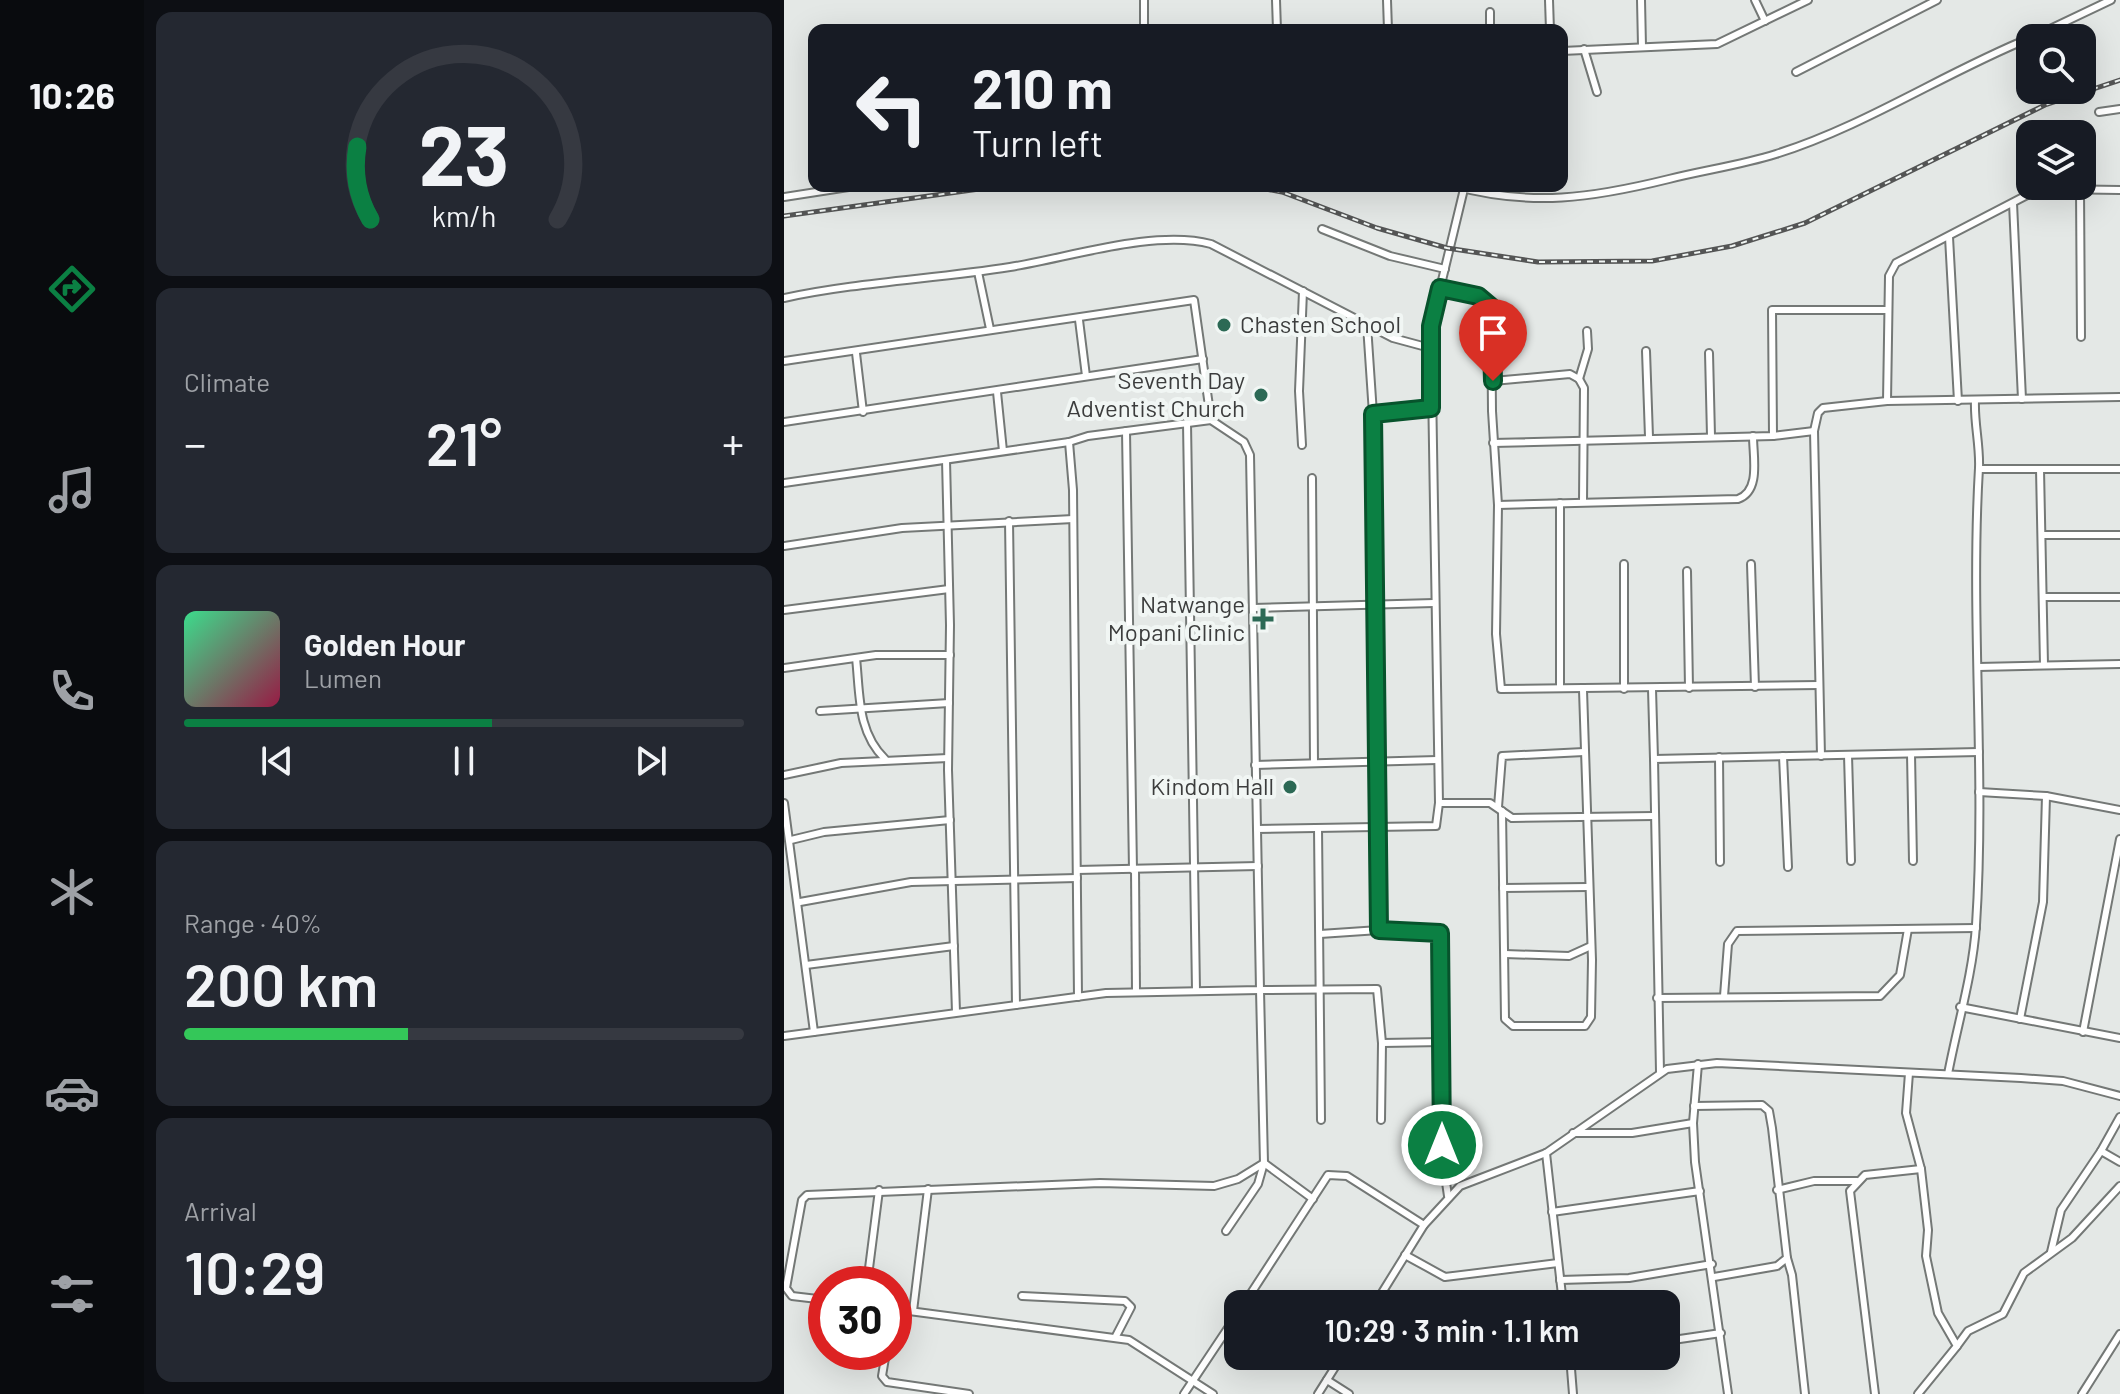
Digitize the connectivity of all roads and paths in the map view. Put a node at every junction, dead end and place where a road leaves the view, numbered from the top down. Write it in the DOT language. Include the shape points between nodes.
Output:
graph roads {
  1 [pos="1144,0"];
  2 [pos="1276,0"];
  3 [pos="1387,0"];
  4 [pos="1549,0"];
  5 [pos="1641,0"];
  6 [pos="1755,0"];
  7 [pos="1808,0"];
  8 [pos="1937,0"];
  9 [pos="2111,0"];
  10 [pos="1490,12"];
  11 [pos="1765,21"];
  12 [pos="1144,24"];
  13 [pos="1277,24"];
  14 [pos="1388,24"];
  15 [pos="1490,24"];
  16 [pos="1550,24"];
  17 [pos="2060,24"];
  18 [pos="2016,45"];
  19 [pos="1642,46"];
  20 [pos="1584,49"];
  21 [pos="1568,50"];
  22 [pos="1796,72"];
  23 [pos="1597,92"];
  24 [pos="2120,109"];
  25 [pos="2099,112"];
  26 [pos="2096,189"];
  27 [pos="2120,190"];
  28 [pos="816,192"];
  29 [pos="1463,192"];
  30 [pos="1480,192"];
  31 [pos="784,197"];
  32 [pos="2019,200"];
  33 [pos="2080,200"];
  34 [pos="2013,203"];
  35 [pos="1322,229"];
  36 [pos="1949,237"];
  37 [pos="1445,269"];
  38 [pos="978,272"];
  39 [pos="1440,288"];
  40 [pos="1303,291"];
  41 [pos="784,298"];
  42 [pos="1888,310"];
  43 [pos="1079,320"];
  44 [pos="1367,325"];
  45 [pos="990,329"];
  46 [pos="1587,331"];
  47 [pos="2081,337"];
  48 [pos="1430,348"];
  49 [pos="1646,351"];
  50 [pos="856,353"];
  51 [pos="1709,353"];
  52 [pos="1203,359"];
  53 [pos="784,361"];
  54 [pos="1086,376"];
  55 [pos="1579,379"];
  56 [pos="1493,381"];
  57 [pos="997,392"];
  58 [pos="2120,397"];
  59 [pos="2022,399"];
  60 [pos="1887,401"];
  61 [pos="1958,401"];
  62 [pos="1975,401"];
  63 [pos="1431,408"];
  64 [pos="863,412"];
  65 [pos="1373,414"];
  66 [pos="1211,420"];
  67 [pos="784,422"];
  68 [pos="1187,423"];
  69 [pos="1126,431"];
  70 [pos="1814,431"];
  71 [pos="1711,436"];
  72 [pos="1753,436"];
  73 [pos="1773,436"];
  74 [pos="1649,437"];
  75 [pos="1583,440"];
  76 [pos="1069,442"];
  77 [pos="1493,443"];
  78 [pos="1302,445"];
  79 [pos="1003,451"];
  80 [pos="946,460"];
  81 [pos="1979,469"];
  82 [pos="2040,469"];
  83 [pos="2120,469"];
  84 [pos="1312,478"];
  85 [pos="784,483"];
  86 [pos="1583,501"];
  87 [pos="1560,503"];
  88 [pos="1498,505"];
  89 [pos="1073,519"];
  90 [pos="1009,521"];
  91 [pos="947,524"];
  92 [pos="2042,535"];
  93 [pos="2120,535"];
  94 [pos="784,546"];
  95 [pos="1624,564"];
  96 [pos="1751,564"];
  97 [pos="1687,571"];
  98 [pos="949,589"];
  99 [pos="2043,597"];
  100 [pos="2120,597"];
  101 [pos="1434,603"];
  102 [pos="1373,606"];
  103 [pos="1313,607"];
  104 [pos="1253,608"];
  105 [pos="784,610"];
  106 [pos="950,655"];
  107 [pos="856,658"];
  108 [pos="2120,664"];
  109 [pos="2044,665"];
  110 [pos="1978,667"];
  111 [pos="784,668"];
  112 [pos="1819,685"];
  113 [pos="1755,687"];
  114 [pos="1560,688"];
  115 [pos="1689,688"];
  116 [pos="1624,689"];
  117 [pos="1652,689"];
  118 [pos="1583,690"];
  119 [pos="949,703"];
  120 [pos="861,708"];
  121 [pos="820,711"];
  122 [pos="1584,752"];
  123 [pos="1979,752"];
  124 [pos="1911,754"];
  125 [pos="1848,755"];
  126 [pos="1783,756"];
  127 [pos="1821,756"];
  128 [pos="1719,757"];
  129 [pos="948,758"];
  130 [pos="885,759"];
  131 [pos="1654,759"];
  132 [pos="1437,760"];
  133 [pos="1376,762"];
  134 [pos="1314,763"];
  135 [pos="1255,765"];
  136 [pos="784,775"];
  137 [pos="1979,792"];
  138 [pos="2046,796"];
  139 [pos="784,803"];
  140 [pos="1439,803"];
  141 [pos="1500,809"];
  142 [pos="2120,810"];
  143 [pos="1654,816"];
  144 [pos="1587,817"];
  145 [pos="950,820"];
  146 [pos="1318,828"];
  147 [pos="1377,828"];
  148 [pos="1257,829"];
  149 [pos="2120,839"];
  150 [pos="791,840"];
  151 [pos="1851,861"];
  152 [pos="1913,861"];
  153 [pos="1720,862"];
  154 [pos="1258,866"];
  155 [pos="1196,867"];
  156 [pos="1788,867"];
  157 [pos="1077,870"];
  158 [pos="1134,870"];
  159 [pos="1077,878"];
  160 [pos="1015,880"];
  161 [pos="953,882"];
  162 [pos="1588,887"];
  163 [pos="1503,888"];
  164 [pos="800,902"];
  165 [pos="1976,928"];
  166 [pos="1908,929"];
  167 [pos="1379,930"];
  168 [pos="1320,934"];
  169 [pos="954,946"];
  170 [pos="1591,946"];
  171 [pos="1505,954"];
  172 [pos="806,965"];
  173 [pos="1319,989"];
  174 [pos="1196,990"];
  175 [pos="1260,990"];
  176 [pos="1136,991"];
  177 [pos="1724,996"];
  178 [pos="1078,997"];
  179 [pos="1657,998"];
  180 [pos="1016,1005"];
  181 [pos="1960,1007"];
  182 [pos="956,1012"];
  183 [pos="2020,1019"];
  184 [pos="814,1032"];
  185 [pos="2083,1032"];
  186 [pos="784,1036"];
  187 [pos="2120,1038"];
  188 [pos="1443,1042"];
  189 [pos="1382,1043"];
  190 [pos="1698,1064"];
  191 [pos="1660,1072"];
  192 [pos="1909,1073"];
  193 [pos="1948,1074"];
  194 [pos="2120,1096"];
  195 [pos="1694,1106"];
  196 [pos="2120,1117"];
  197 [pos="1321,1120"];
  198 [pos="1381,1120"];
  199 [pos="1693,1123"];
  200 [pos="1573,1133"];
  201 [pos="2101,1151"];
  202 [pos="1546,1153"];
  203 [pos="2120,1162"];
  204 [pos="1264,1163"];
  205 [pos="1921,1169"];
  206 [pos="1857,1181"];
  207 [pos="2120,1186"];
  208 [pos="928,1189"];
  209 [pos="879,1190"];
  210 [pos="1777,1190"];
  211 [pos="1700,1191"];
  212 [pos="1448,1196"];
  213 [pos="1313,1199"];
  214 [pos="1552,1212"];
  215 [pos="1424,1225"];
  216 [pos="1226,1231"];
  217 [pos="2051,1252"];
  218 [pos="1405,1255"];
  219 [pos="1787,1258"];
  220 [pos="1558,1263"];
  221 [pos="1712,1264"];
  222 [pos="786,1265"];
  223 [pos="869,1266"];
  224 [pos="1714,1277"];
  225 [pos="1560,1280"];
  226 [pos="1253,1290"];
  227 [pos="1384,1290"];
  228 [pos="1561,1290"];
  229 [pos="1022,1296"];
  230 [pos="808,1298"];
  231 [pos="913,1311"];
  232 [pos="1721,1333"];
  233 [pos="1224,1334"];
  234 [pos="2120,1334"];
  235 [pos="1116,1336"];
  236 [pos="1680,1339"];
  237 [pos="1957,1346"];
  238 [pos="883,1370"];
  239 [pos="1333,1370"];
  240 [pos="1571,1370"];
  241 [pos="1327,1380"];
  242 [pos="1193,1381"];
  243 [pos="969,1394"];
  244 [pos="1184,1394"];
  245 [pos="1213,1394"];
  246 [pos="1318,1394"];
  247 [pos="1349,1394"];
  248 [pos="1573,1394"];
  249 [pos="1728,1394"];
  250 [pos="1805,1394"];
  251 [pos="1875,1394"];
  252 [pos="1918,1394"];
  253 [pos="2082,1394"];
  1 -- 12 [label="street"];
  2 -- 13 [label="street"];
  3 -- 14 [label="street"];
  4 -- 16 [label="street"];
  5 -- 19 [label="street"];
  6 -- 11 [label="street"];
  7 -- 11 [label="street"];
  8 -- 22 [label="street"];
  9 -- 17 [label="street"];
  10 -- 15 [label="street"];
  11 -- 19 [label="street" via="1717,44"];
  18 -- 30 [label="street" via="1775,154 1571,199"];
  19 -- 20 [label="street"];
  20 -- 21 [label="street"];
  20 -- 23 [label="street"];
  24 -- 25 [label="street"];
  26 -- 27 [label="street"];
  28 -- 31 [label="street"];
  29 -- 37 [label="street"];
  32 -- 34 [label="street"];
  33 -- 47 [label="street"];
  34 -- 36 [label="street"];
  34 -- 59 [label="street"];
  35 -- 37 [label="street" via="1390,256"];
  36 -- 42 [label="street" via="1896,263 1889,276"];
  36 -- 61 [label="street"];
  37 -- 39 [label="street"];
  38 -- 40 [label="street" via="1195,240"];
  38 -- 41 [label="street"];
  38 -- 45 [label="street"];
  39 -- 48 [label="street" via="1433,305"];
  39 -- 56 [label="street" via="1478,296 1491,307"];
  40 -- 44 [label="street"];
  40 -- 78 [label="street"];
  42 -- 60 [label="street"];
  42 -- 73 [label="street" via="1772,310"];
  43 -- 45 [label="street"];
  43 -- 52 [label="street" via="1194,300"];
  43 -- 54 [label="street"];
  44 -- 48 [label="street"];
  44 -- 65 [label="street"];
  45 -- 50 [label="street"];
  46 -- 55 [label="street"];
  48 -- 63 [label="street"];
  49 -- 74 [label="street"];
  50 -- 53 [label="street"];
  50 -- 64 [label="street"];
  51 -- 71 [label="street"];
  52 -- 54 [label="street"];
  52 -- 66 [label="street"];
  54 -- 57 [label="street"];
  55 -- 56 [label="street" via="1570,374"];
  55 -- 75 [label="street" via="1584,388"];
  56 -- 77 [label="street"];
  57 -- 64 [label="street"];
  57 -- 79 [label="street"];
  58 -- 59 [label="street"];
  59 -- 62 [label="street"];
  60 -- 61 [label="street"];
  60 -- 70 [label="street" via="1823,408"];
  61 -- 62 [label="street"];
  62 -- 81 [label="street"];
  63 -- 65 [label="street"];
  63 -- 101 [label="street"];
  64 -- 67 [label="street"];
  65 -- 102 [label="street"];
  66 -- 68 [label="street"];
  66 -- 104 [label="street" via="1244,442 1250,455"];
  68 -- 69 [label="street"];
  68 -- 155 [label="street"];
  69 -- 76 [label="street"];
  69 -- 158 [label="street"];
  70 -- 73 [label="street"];
  70 -- 112 [label="street"];
  71 -- 72 [label="street"];
  71 -- 74 [label="street"];
  72 -- 73 [label="street"];
  72 -- 86 [label="street" via="1752,487 1747,496"];
  74 -- 75 [label="street"];
  75 -- 77 [label="street"];
  75 -- 86 [label="street"];
  76 -- 79 [label="street"];
  76 -- 89 [label="street"];
  77 -- 88 [label="street"];
  79 -- 80 [label="street"];
  80 -- 85 [label="street"];
  80 -- 91 [label="street"];
  81 -- 82 [label="street"];
  81 -- 110 [label="street"];
  82 -- 83 [label="street"];
  82 -- 92 [label="street"];
  84 -- 103 [label="street"];
  86 -- 87 [label="street"];
  87 -- 88 [label="street"];
  87 -- 114 [label="street"];
  88 -- 114 [label="street" via="1499,686"];
  89 -- 90 [label="street"];
  89 -- 157 [label="street"];
  90 -- 91 [label="street"];
  90 -- 160 [label="street"];
  91 -- 94 [label="street"];
  91 -- 98 [label="street"];
  92 -- 93 [label="street"];
  92 -- 99 [label="street"];
  95 -- 116 [label="street"];
  96 -- 113 [label="street"];
  97 -- 115 [label="street"];
  98 -- 105 [label="street"];
  98 -- 106 [label="street"];
  99 -- 100 [label="street"];
  99 -- 109 [label="street"];
  101 -- 102 [label="street"];
  101 -- 132 [label="street"];
  102 -- 103 [label="street"];
  102 -- 133 [label="street"];
  103 -- 104 [label="street"];
  103 -- 134 [label="street"];
  104 -- 135 [label="street"];
  106 -- 107 [label="street"];
  106 -- 119 [label="street"];
  107 -- 111 [label="street"];
  107 -- 120 [label="street"];
  108 -- 109 [label="street"];
  109 -- 110 [label="street"];
  110 -- 123 [label="street"];
  112 -- 113 [label="street"];
  112 -- 127 [label="street"];
  113 -- 115 [label="street"];
  114 -- 118 [label="street"];
  115 -- 117 [label="street"];
  116 -- 117 [label="street"];
  116 -- 118 [label="street"];
  117 -- 131 [label="street"];
  118 -- 122 [label="street"];
  119 -- 120 [label="street"];
  119 -- 129 [label="street"];
  120 -- 121 [label="street"];
  120 -- 130 [label="street" via="868,740"];
  122 -- 141 [label="street" via="1502,756"];
  122 -- 144 [label="street"];
  123 -- 124 [label="street"];
  123 -- 137 [label="street"];
  124 -- 125 [label="street"];
  124 -- 152 [label="street"];
  125 -- 127 [label="street"];
  125 -- 151 [label="street"];
  126 -- 127 [label="street"];
  126 -- 128 [label="street"];
  126 -- 156 [label="street"];
  128 -- 131 [label="street"];
  128 -- 153 [label="street"];
  129 -- 130 [label="street"];
  129 -- 145 [label="street"];
  130 -- 136 [label="street"];
  131 -- 143 [label="street"];
  132 -- 133 [label="street"];
  132 -- 140 [label="street"];
  133 -- 134 [label="street"];
  133 -- 147 [label="street"];
  134 -- 135 [label="street"];
  135 -- 148 [label="street"];
  137 -- 138 [label="street"];
  137 -- 165 [label="street"];
  138 -- 142 [label="street"];
  138 -- 183 [label="street" via="2043,902"];
  139 -- 150 [label="street"];
  140 -- 141 [label="street" via="1490,803"];
  140 -- 147 [label="street" via="1436,826"];
  141 -- 144 [label="street" via="1512,818"];
  141 -- 163 [label="street"];
  143 -- 144 [label="street"];
  143 -- 179 [label="street"];
  144 -- 162 [label="street"];
  145 -- 150 [label="street" via="834,830"];
  145 -- 161 [label="street"];
  146 -- 147 [label="street"];
  146 -- 148 [label="street"];
  146 -- 168 [label="street"];
  147 -- 167 [label="street"];
  148 -- 154 [label="street"];
  149 -- 185 [label="street"];
  150 -- 164 [label="street"];
  154 -- 155 [label="street"];
  154 -- 175 [label="street"];
  155 -- 158 [label="street"];
  155 -- 174 [label="street"];
  157 -- 158 [label="street"];
  157 -- 159 [label="street"];
  158 -- 176 [label="street"];
  159 -- 160 [label="street"];
  159 -- 178 [label="street"];
  160 -- 161 [label="street"];
  160 -- 180 [label="street"];
  161 -- 164 [label="street" via="889,884"];
  161 -- 169 [label="street"];
  162 -- 163 [label="street"];
  162 -- 170 [label="street"];
  163 -- 171 [label="street"];
  164 -- 172 [label="street"];
  165 -- 166 [label="street"];
  165 -- 181 [label="street"];
  166 -- 177 [label="street" via="1900,975 1880,996"];
  166 -- 177 [label="street" via="1737,931 1728,944"];
  167 -- 168 [label="street"];
  167 -- 188 [label="street" via="1440,933"];
  168 -- 173 [label="street"];
  169 -- 172 [label="street"];
  169 -- 182 [label="street"];
  170 -- 171 [label="street" via="1561,957"];
  170 -- 171 [label="street" via="1591,1017 1585,1026 1508,1025"];
  172 -- 184 [label="street"];
  173 -- 175 [label="street"];
  173 -- 189 [label="street" via="1377,989"];
  173 -- 197 [label="street"];
  174 -- 175 [label="street"];
  174 -- 176 [label="street"];
  175 -- 204 [label="street"];
  176 -- 178 [label="street"];
  177 -- 179 [label="street"];
  178 -- 180 [label="street"];
  179 -- 191 [label="street"];
  180 -- 182 [label="street"];
  181 -- 183 [label="street"];
  181 -- 193 [label="street"];
  182 -- 184 [label="street"];
  183 -- 185 [label="street"];
  184 -- 186 [label="street"];
  185 -- 187 [label="street"];
  188 -- 189 [label="street"];
  188 -- 212 [label="street"];
  189 -- 198 [label="street"];
  190 -- 191 [label="street"];
  190 -- 192 [label="street"];
  190 -- 195 [label="street"];
  191 -- 200 [label="street"];
  192 -- 193 [label="street"];
  192 -- 205 [label="street" via="1906,1113"];
  193 -- 194 [label="street" via="2063,1081"];
  195 -- 199 [label="street"];
  195 -- 210 [label="street" via="1754,1103 1769,1111"];
  196 -- 201 [label="street"];
  199 -- 200 [label="street" via="1632,1133"];
  199 -- 211 [label="street"];
  200 -- 202 [label="street"];
  201 -- 203 [label="street"];
  201 -- 217 [label="street" via="2061,1210"];
  202 -- 212 [label="street" via="1460,1186"];
  202 -- 214 [label="street"];
  204 -- 208 [label="street" via="1214,1186 1121,1182"];
  204 -- 213 [label="street"];
  204 -- 216 [label="street" via="1258,1184"];
  205 -- 206 [label="street" via="1871,1174"];
  205 -- 237 [label="street" via="1926,1256 1938,1313"];
  206 -- 210 [label="street" via="1814,1181"];
  206 -- 251 [label="street" via="1850,1191 1851,1208"];
  207 -- 217 [label="street" via="2103,1208"];
  208 -- 209 [label="street"];
  208 -- 231 [label="street"];
  209 -- 222 [label="street" via="804,1197"];
  209 -- 223 [label="street"];
  210 -- 219 [label="street"];
  211 -- 214 [label="street"];
  211 -- 221 [label="street"];
  212 -- 215 [label="street"];
  213 -- 215 [label="street" via="1328,1175 1340,1173"];
  213 -- 226 [label="street"];
  214 -- 220 [label="street"];
  215 -- 218 [label="street"];
  217 -- 237 [label="street" via="2024,1273 2003,1314 1968,1331"];
  218 -- 220 [label="street" via="1445,1277"];
  218 -- 227 [label="street"];
  219 -- 224 [label="street" via="1765,1269"];
  219 -- 250 [label="street"];
  220 -- 225 [label="street"];
  221 -- 224 [label="street"];
  221 -- 225 [label="street" via="1629,1278"];
  222 -- 230 [label="street" via="790,1295"];
  224 -- 232 [label="street"];
  225 -- 228 [label="street"];
  229 -- 235 [label="street" via="1125,1301 1131,1307"];
  231 -- 235 [label="street"];
  232 -- 236 [label="street"];
  232 -- 249 [label="street"];
  233 -- 242 [label="street"];
  234 -- 253 [label="street"];
  235 -- 242 [label="street" via="1140,1344"];
  237 -- 252 [label="street"];
  238 -- 243 [label="street" via="887,1382"];
  239 -- 241 [label="street"];
  240 -- 248 [label="street"];
  241 -- 246 [label="street"];
  241 -- 247 [label="street"];
  242 -- 244 [label="street"];
  242 -- 245 [label="street"];
}
